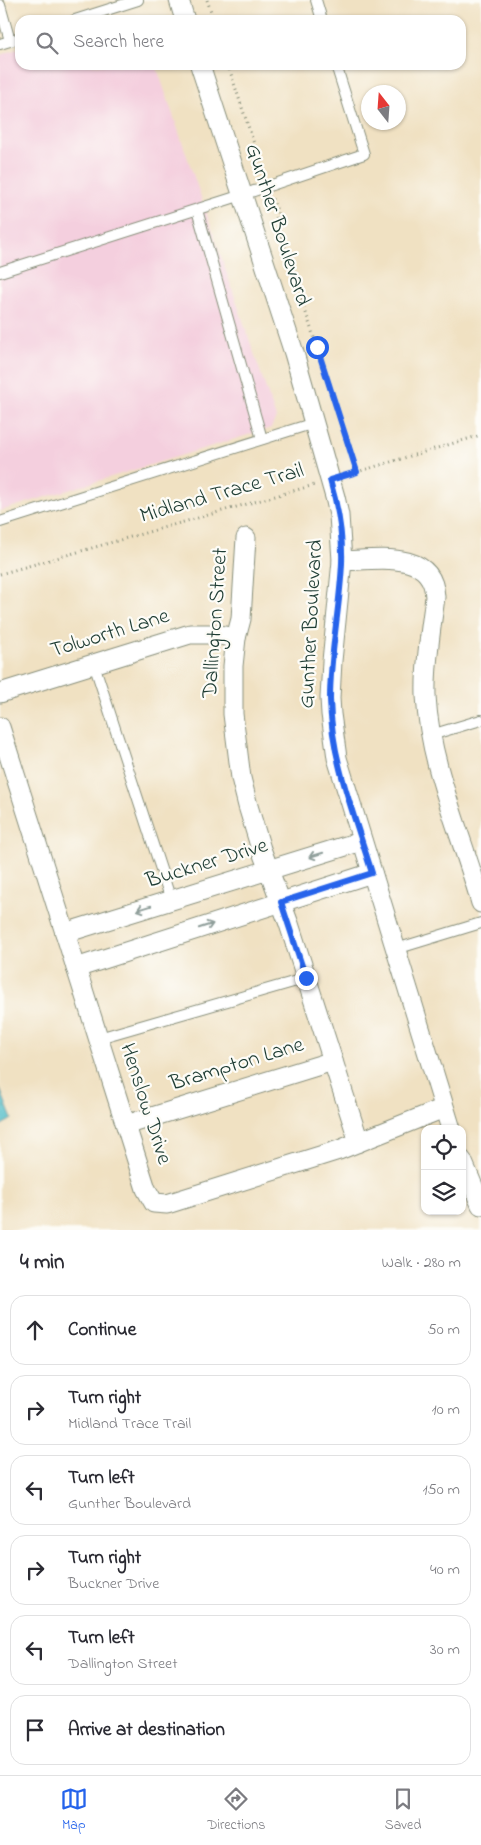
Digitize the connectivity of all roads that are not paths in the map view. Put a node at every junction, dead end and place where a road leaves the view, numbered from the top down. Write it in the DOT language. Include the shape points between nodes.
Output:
graph roads {
  1 [pos="138,0"];
  2 [pos="179,0"];
  3 [pos="316,0"];
  4 [pos="0,5"];
  5 [pos="91,15"];
  6 [pos="184,15"];
  7 [pos="320,15"];
  8 [pos="10,41"];
  9 [pos="202,70"];
  10 [pos="338,70"];
  11 [pos="242,195"];
  12 [pos="197,210"];
  13 [pos="0,272"];
  14 [pos="314,423"];
  15 [pos="262,439"];
  16 [pos="0,522"];
  17 [pos="246,538"];
  18 [pos="342,561"];
  19 [pos="236,638"];
  20 [pos="94,664"];
  21 [pos="0,693"];
  22 [pos="481,720"];
  23 [pos="0,727"];
  24 [pos="431,735"];
  25 [pos="362,841"];
  26 [pos="269,869"];
  27 [pos="372,873"];
  28 [pos="171,900"];
  29 [pos="481,900"];
  30 [pos="281,902"];
  31 [pos="481,923"];
  32 [pos="65,933"];
  33 [pos="396,949"];
  34 [pos="76,968"];
  35 [pos="306,978"];
  36 [pos="99,1038"];
  37 [pos="333,1060"];
  38 [pos="444,1108"];
  39 [pos="126,1125"];
  40 [pos="450,1125"];
  41 [pos="359,1142"];
  42 [pos="466,1169"];
  43 [pos="481,1205"];
  1 -- 5 [label="lane"];
  2 -- 6 [label="street"];
  3 -- 7 [label="lane"];
  4 -- 8 [label="lane"];
  9 -- 11 [label="street, Gunther Boulevard"];
  10 -- 11 [label="lane" via="364,154"];
  11 -- 12 [label="lane"];
  11 -- 14 [label="street, Gunther Boulevard"];
  12 -- 13 [label="lane"];
  12 -- 15 [label="lane"];
  14 -- 15 [label="lane"];
  14 -- 18 [label="street, Gunther Boulevard" via="339,515"];
  15 -- 16 [label="lane"];
  17 -- 19 [label="street, Dallington Street" via="241,619"];
  18 -- 24 [label="street" via="408,561 423,569 430,578 435,597 426,695"];
  18 -- 25 [label="street, Gunther Boulevard" via="332,660 331,714 338,758"];
  19 -- 20 [label="street, Tolworth Lane" via="190,634"];
  19 -- 26 [label="street, Dallington Street" via="232,682 241,778"];
  20 -- 21 [label="street, Tolworth Lane"];
  20 -- 28 [label="lane"];
  22 -- 24 [label="lane"];
  23 -- 32 [label="street, Henslow Drive"];
  24 -- 29 [label="street"];
  25 -- 26 [label="street, Buckner Drive, one-way"];
  25 -- 27 [label="street, Gunther Boulevard"];
  26 -- 28 [label="street, Buckner Drive"];
  26 -- 30 [label="street, Dallington Street"];
  27 -- 30 [label="street"];
  27 -- 33 [label="street, Gunther Boulevard"];
  28 -- 32 [label="street, Buckner Drive, one-way"];
  34 -- 30 [label="street, one-way"];
  30 -- 35 [label="street, Dallington Street"];
  31 -- 33 [label="lane"];
  32 -- 34 [label="street, Henslow Drive"];
  33 -- 38 [label="street, Gunther Boulevard"];
  34 -- 36 [label="street, Henslow Drive"];
  35 -- 36 [label="lane"];
  35 -- 37 [label="street, Dallington Street"];
  36 -- 39 [label="street, Henslow Drive"];
  37 -- 39 [label="street, Brampton Lane"];
  37 -- 41 [label="street, Dallington Street"];
  38 -- 40 [label="street, Gunther Boulevard"];
  38 -- 41 [label="street, Henslow Drive"];
  39 -- 41 [label="street, Henslow Drive" via="150,1197 154,1203 161,1204"];
  42 -- 43 [label="street"];
}
